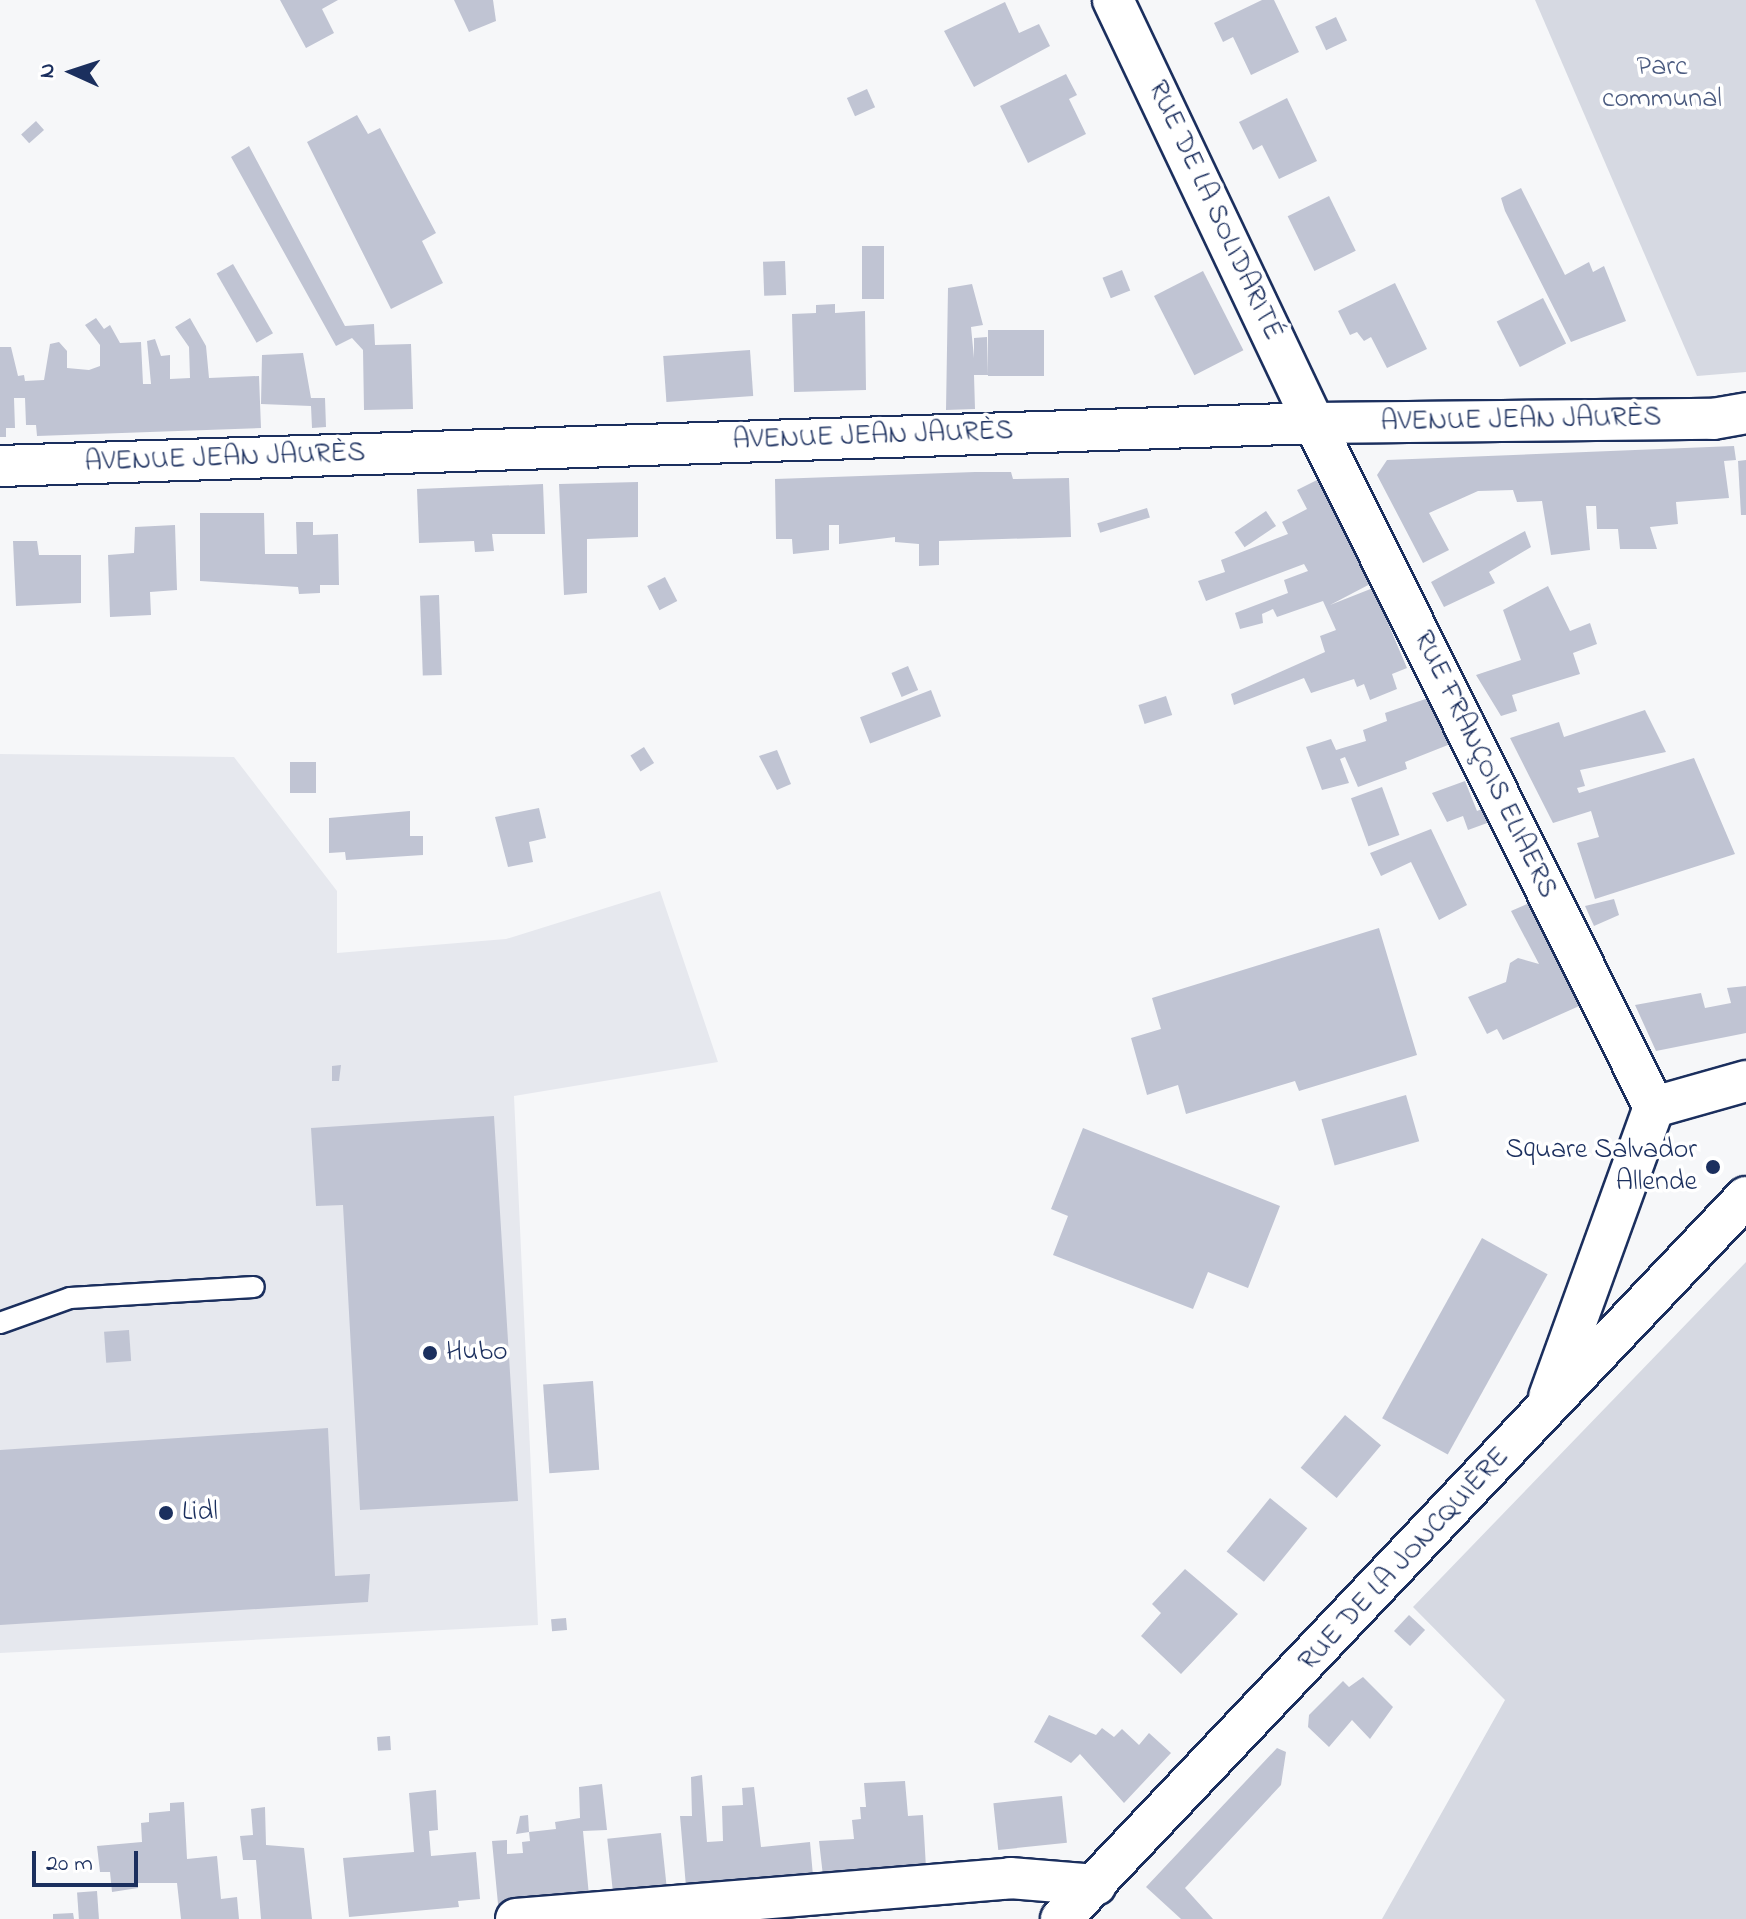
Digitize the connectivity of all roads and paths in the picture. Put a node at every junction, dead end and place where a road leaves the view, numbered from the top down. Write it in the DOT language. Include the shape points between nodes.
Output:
graph roads {
  1 [pos="1113,0"];
  2 [pos="1746,413"];
  3 [pos="1314,423"];
  4 [pos="0,466"];
  5 [pos="1746,1081"];
  6 [pos="1654,1107"];
  7 [pos="1746,1197"];
  8 [pos="254,1287"];
  9 [pos="0,1323"];
  10 [pos="1543,1413"];
  11 [pos="1096,1885"];
  12 [pos="516,1919"];
  13 [pos="1061,1919"];
  1 -- 3 [label="street, RUE DE LA SOLIDARITÉ"];
  2 -- 3 [label="street, AVENUE JEAN JAURÈS" via="1713,419"];
  3 -- 4 [label="street, AVENUE JEAN JAURÈS"];
  3 -- 6 [label="street, RUE FRANÇOIS ELIAERS"];
  5 -- 6 [label="street"];
  6 -- 10 [label="street"];
  7 -- 10 [label="street, RUE DE LA JONCQUIÈRE"];
  8 -- 9 [label="lane" via="70,1298"];
  10 -- 11 [label="street, RUE DE LA JONCQUIÈRE"];
  11 -- 12 [label="street" via="1010,1878"];
  11 -- 13 [label="street, RUE DE LA JONCQUIÈRE"];
}
